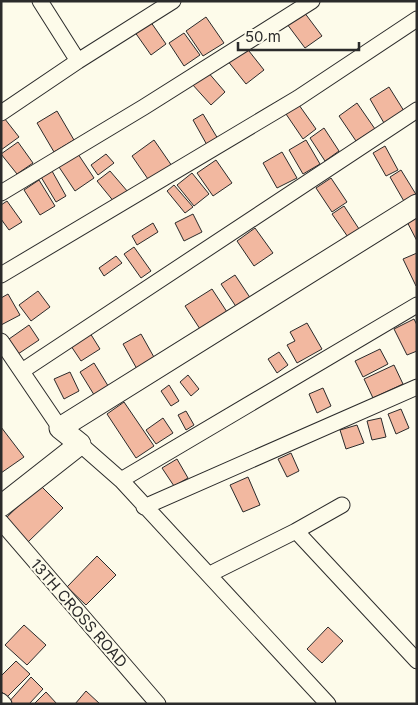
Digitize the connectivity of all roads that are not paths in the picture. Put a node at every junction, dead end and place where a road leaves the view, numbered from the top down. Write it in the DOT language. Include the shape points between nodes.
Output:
graph roads {
  1 [pos="40,1"];
  2 [pos="173,1"];
  3 [pos="312,1"];
  4 [pos="417,19"];
  5 [pos="78,61"];
  6 [pos="417,110"];
  7 [pos="1,113"];
  8 [pos="1,193"];
  9 [pos="417,205"];
  10 [pos="1,275"];
  11 [pos="417,305"];
  12 [pos="1,341"];
  13 [pos="22,372"];
  14 [pos="417,388"];
  15 [pos="60,428"];
  16 [pos="80,444"];
  17 [pos="121,480"];
  18 [pos="342,505"];
  19 [pos="1,506"];
  20 [pos="144,507"];
  21 [pos="1,522"];
  22 [pos="296,531"];
  23 [pos="210,574"];
  24 [pos="417,661"];
  25 [pos="1,701"];
  26 [pos="4,704"];
  27 [pos="158,704"];
  28 [pos="328,704"];
  1 -- 5 [label="street"];
  2 -- 5 [label="street"];
  3 -- 8 [label="street"];
  4 -- 10 [label="street" via="298,98"];
  5 -- 7 [label="street"];
  6 -- 13 [label="street"];
  9 -- 15 [label="street"];
  11 -- 17 [label="street"];
  12 -- 13 [label="street"];
  13 -- 15 [label="street"];
  14 -- 20 [label="street"];
  15 -- 16 [label="street"];
  16 -- 17 [label="street"];
  16 -- 19 [label="street"];
  17 -- 20 [label="street"];
  18 -- 22 [label="street"];
  20 -- 23 [label="street"];
  21 -- 27 [label="street, 13TH CROSS ROAD"];
  22 -- 23 [label="street"];
  22 -- 24 [label="street"];
  23 -- 28 [label="street"];
  25 -- 26 [label="street"];
}
